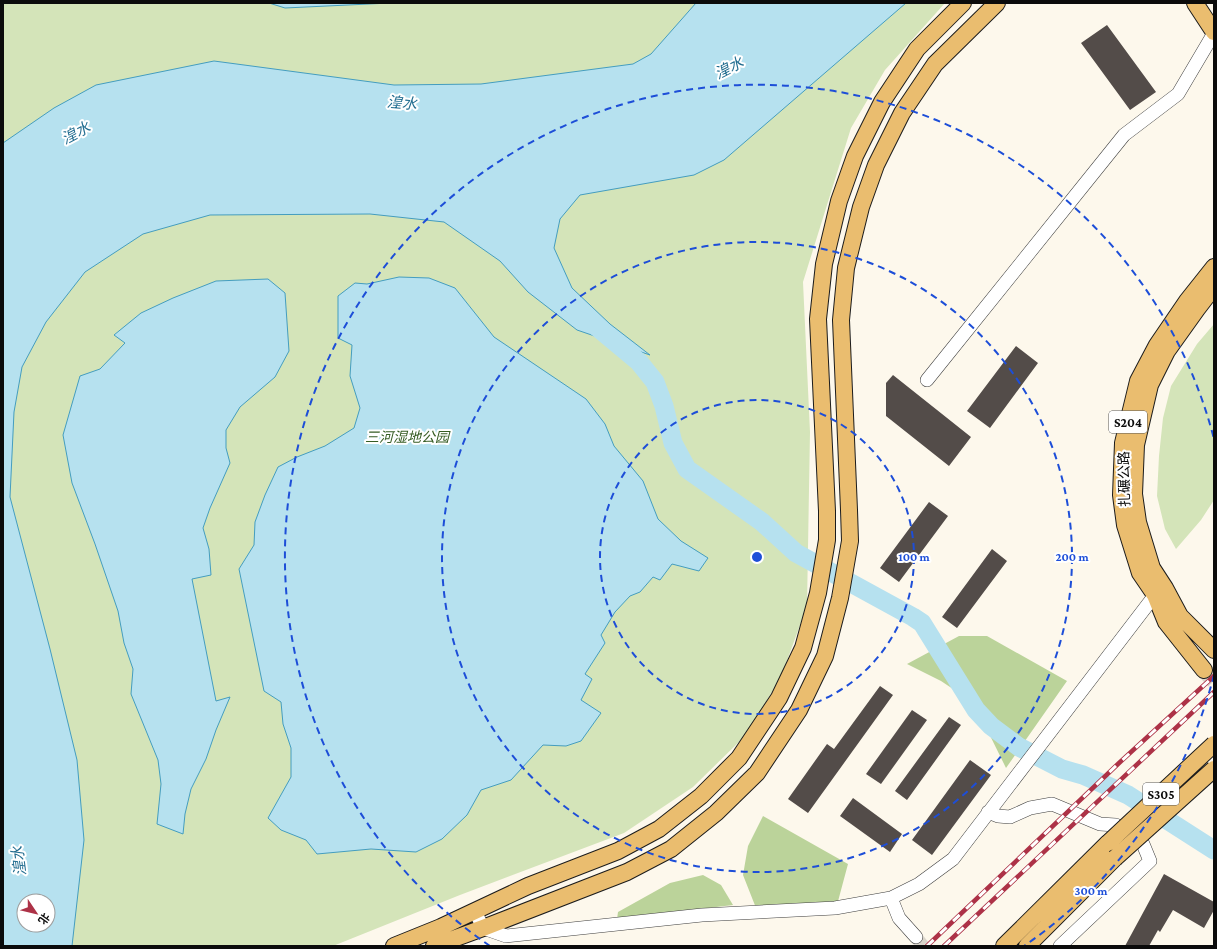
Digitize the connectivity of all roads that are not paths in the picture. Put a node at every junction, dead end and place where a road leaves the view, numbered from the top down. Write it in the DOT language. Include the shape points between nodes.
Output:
graph roads {
  1 [pos="963,3"];
  2 [pos="997,3"];
  3 [pos="1195,3"];
  4 [pos="1214,32"];
  5 [pos="1214,267"];
  6 [pos="1214,287"];
  7 [pos="927,380"];
  8 [pos="1160,591"];
  9 [pos="1214,650"];
  10 [pos="1204,670"];
  11 [pos="1214,744"];
  12 [pos="1214,769"];
  13 [pos="988,812"];
  14 [pos="891,898"];
  15 [pos="475,911"];
  16 [pos="483,928"];
  17 [pos="916,937"];
  18 [pos="394,946"];
  19 [pos="434,946"];
  20 [pos="1004,946"];
  21 [pos="1027,946"];
  22 [pos="1060,946"];
  1 -- 15 [label="main road" via="917,49 882,102 855,156 839,201 824,264 818,319 827,540 818,593 803,648 779,698 739,758 700,796 659,830 618,851 528,886"];
  2 -- 16 [label="main road" via="935,64 902,113 876,165 861,207 846,268 841,320 850,541 840,598 825,656 799,710 757,773 716,813 671,849 627,872"];
  3 -- 4 [label="main road"];
  4 -- 7 [label="street" via="1178,94 1124,135"];
  5 -- 8 [label="main road, 扎碾公路 / S204" via="1186,301 1147,363 1138,381 1123,443 1122,495 1125,525 1140,573"];
  6 -- 8 [label="main road, 扎碾公路 / S204" via="1167,351 1150,385 1136,445 1134,494 1138,522"];
  8 -- 9 [label="main road, 扎碾公路 / S204" via="1180,616"];
  8 -- 10 [label="main road, 扎碾公路 / S204" via="1166,622"];
  8 -- 13 [label="street"];
  11 -- 20 [label="main road, S305, bridge" via="1108,843"];
  12 -- 21 [label="main road, S305, bridge" via="1115,858"];
  13 -- 14 [label="street" via="953,859 919,884"];
  13 -- 22 [label="street" via="1010,818 1030,808 1052,804 1100,824 1116,825 1143,844 1150,861"];
  14 -- 16 [label="street" via="835,908 702,915 506,936"];
  14 -- 17 [label="street" via="899,918"];
  15 -- 16 [label="street"];
  15 -- 18 [label="main road"];
  16 -- 19 [label="main road"];
}
